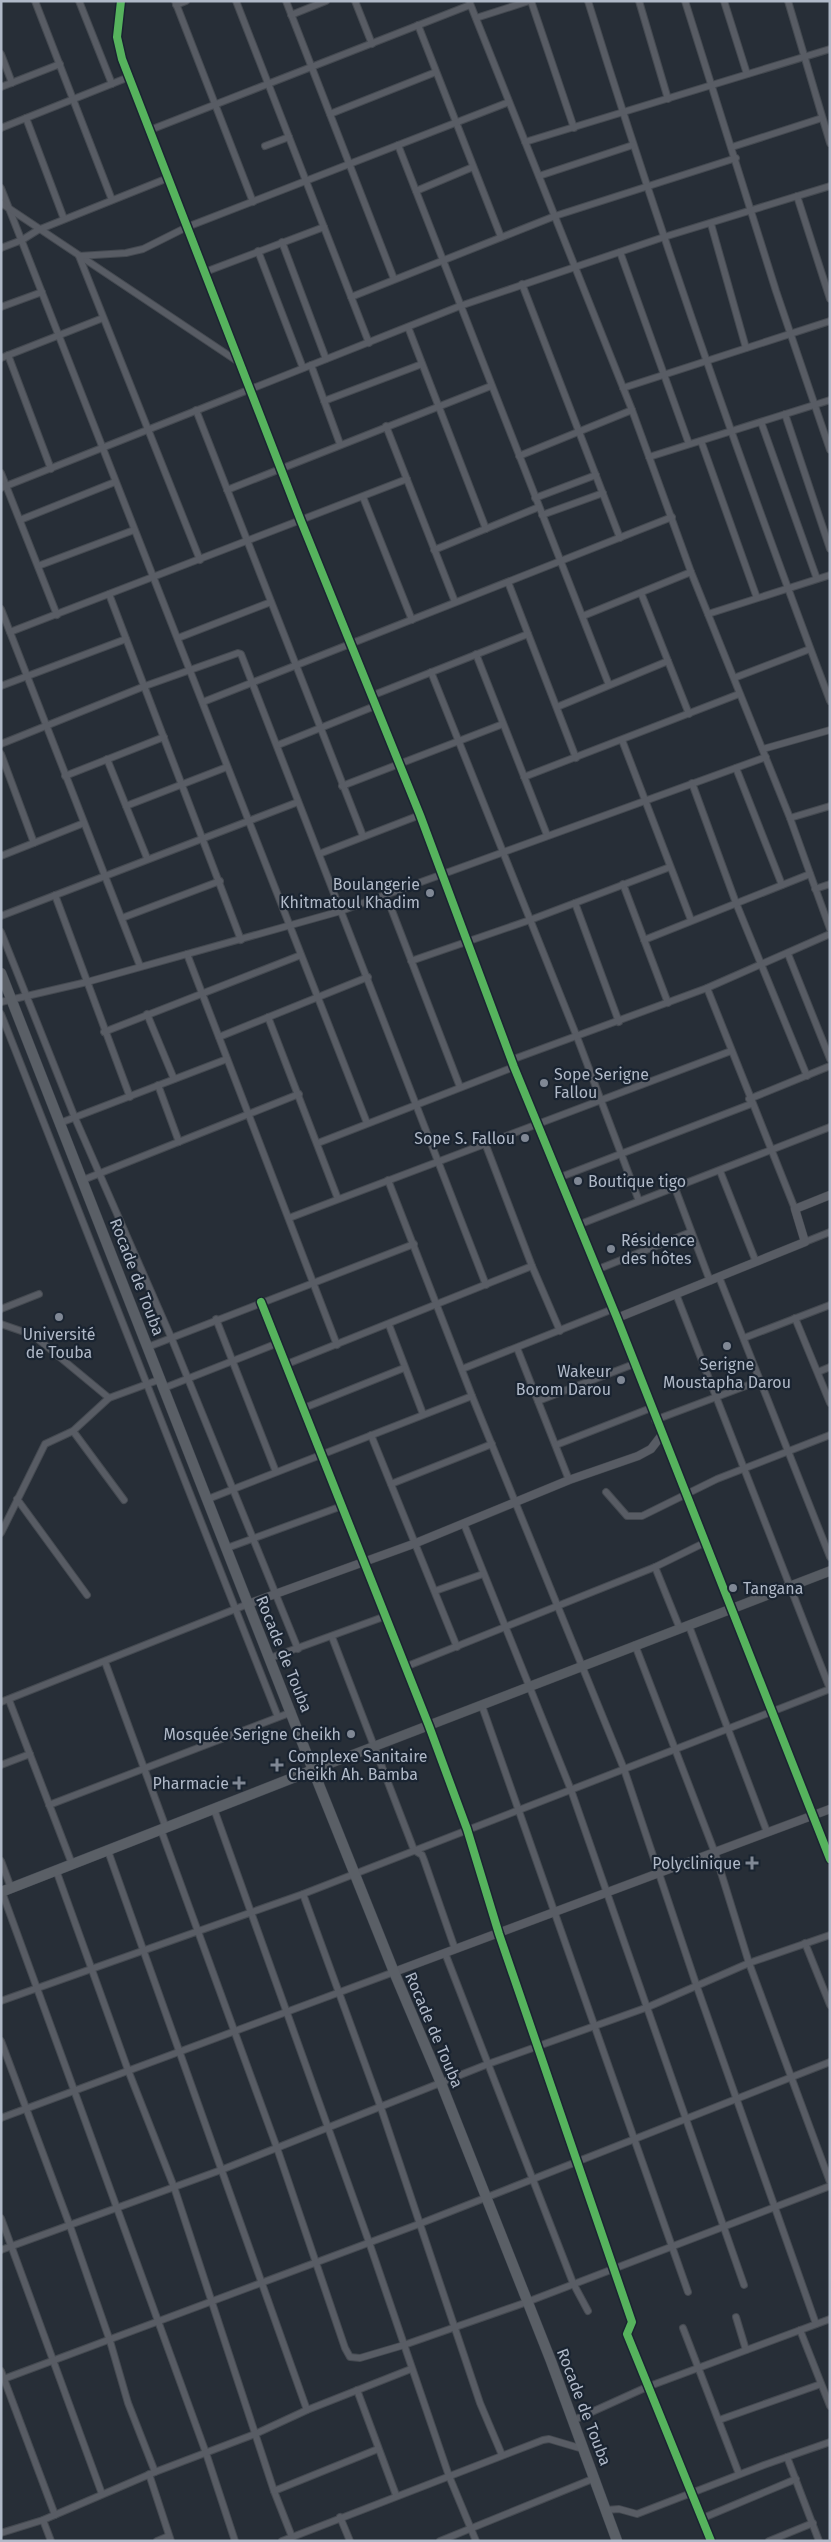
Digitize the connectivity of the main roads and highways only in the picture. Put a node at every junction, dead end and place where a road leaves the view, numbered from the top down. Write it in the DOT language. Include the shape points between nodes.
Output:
graph roads {
  1 [pos="1,973"];
  2 [pos="6,1001"];
  3 [pos="830,1571"];
  4 [pos="313,1770"];
  5 [pos="5,1891"];
  6 [pos="615,2540"];
  1 -- 2 [label="main road, Rocade de Touba"];
  2 -- 4 [label="main road, Rocade de Touba" via="83,1180"];
  3 -- 4 [label="main road"];
  4 -- 5 [label="main road"];
  4 -- 6 [label="main road, Rocade de Touba" via="442,2083 574,2420"];
}
